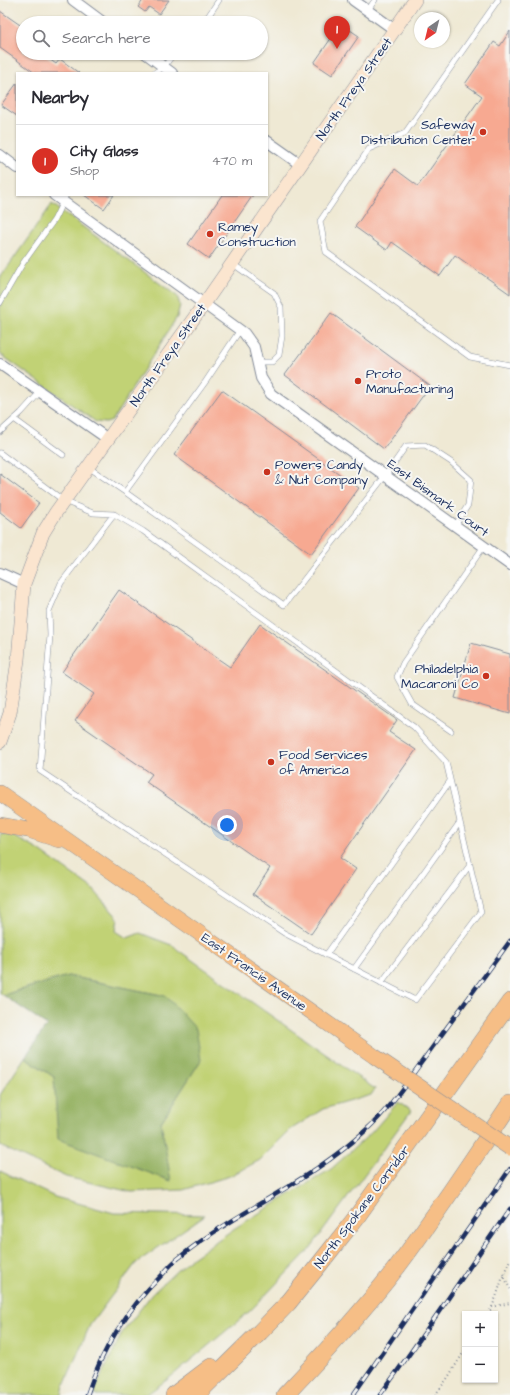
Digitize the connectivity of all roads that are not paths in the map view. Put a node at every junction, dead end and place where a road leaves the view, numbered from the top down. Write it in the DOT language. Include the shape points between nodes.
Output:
graph roads {
  1 [pos="74,0"];
  2 [pos="219,0"];
  3 [pos="353,0"];
  4 [pos="375,0"];
  5 [pos="416,0"];
  6 [pos="498,0"];
  7 [pos="368,10"];
  8 [pos="95,16"];
  9 [pos="208,16"];
  10 [pos="395,30"];
  11 [pos="154,60"];
  12 [pos="172,60"];
  13 [pos="168,70"];
  14 [pos="268,142"];
  15 [pos="0,155"];
  16 [pos="301,165"];
  17 [pos="16,167"];
  18 [pos="64,198"];
  19 [pos="233,263"];
  20 [pos="0,303"];
  21 [pos="204,304"];
  22 [pos="240,330"];
  23 [pos="258,362"];
  24 [pos="0,364"];
  25 [pos="510,365"];
  26 [pos="40,392"];
  27 [pos="14,419"];
  28 [pos="0,432"];
  29 [pos="108,439"];
  30 [pos="0,453"];
  31 [pos="63,455"];
  32 [pos="88,467"];
  33 [pos="385,476"];
  34 [pos="125,492"];
  35 [pos="64,501"];
  36 [pos="114,514"];
  37 [pos="455,526"];
  38 [pos="484,546"];
  39 [pos="510,565"];
  40 [pos="0,573"];
  41 [pos="24,584"];
  42 [pos="451,731"];
  43 [pos="0,742"];
  44 [pos="450,780"];
  45 [pos="0,793"];
  46 [pos="460,822"];
  47 [pos="0,825"];
  48 [pos="73,845"];
  49 [pos="470,865"];
  50 [pos="326,955"];
  51 [pos="354,970"];
  52 [pos="381,983"];
  53 [pos="510,1002"];
  54 [pos="510,1104"];
  55 [pos="510,1148"];
  56 [pos="288,1303"];
  57 [pos="174,1395"];
  58 [pos="196,1395"];
  59 [pos="284,1395"];
  1 -- 8 [label="street"];
  2 -- 9 [label="lane"];
  3 -- 7 [label="street"];
  4 -- 7 [label="lane"];
  5 -- 10 [label="street, North Freya Street"];
  6 -- 25 [label="lane" via="405,133 369,149 320,221 326,252 470,357"];
  7 -- 10 [label="street"];
  10 -- 16 [label="street, North Freya Street"];
  11 -- 13 [label="street"];
  12 -- 13 [label="lane"];
  14 -- 16 [label="street"];
  15 -- 17 [label="street"];
  16 -- 19 [label="street, North Freya Street"];
  18 -- 20 [label="lane" via="54,220 23,263"];
  18 -- 21 [label="street, East Bismark Court"];
  19 -- 21 [label="street, North Freya Street"];
  19 -- 23 [label="lane" via="274,293 281,307 282,336 279,355 272,362"];
  21 -- 22 [label="street, East Bismark Court"];
  21 -- 29 [label="street, North Freya Street"];
  22 -- 23 [label="street, East Bismark Court" via="254,347"];
  22 -- 34 [label="lane"];
  23 -- 33 [label="street, East Bismark Court" via="261,378 271,394"];
  24 -- 26 [label="street"];
  26 -- 27 [label="lane"];
  26 -- 29 [label="street"];
  27 -- 28 [label="lane"];
  27 -- 31 [label="lane"];
  29 -- 32 [label="street, North Freya Street"];
  30 -- 35 [label="lane"];
  32 -- 34 [label="lane"];
  32 -- 35 [label="street, North Freya Street"];
  33 -- 34 [label="lane" via="284,605"];
  33 -- 37 [label="street, East Bismark Court"];
  33 -- 37 [label="lane" via="406,446 425,445 451,462 471,480 468,505"];
  35 -- 36 [label="lane" via="93,513"];
  35 -- 41 [label="street, North Freya Street" via="43,533"];
  36 -- 44 [label="lane" via="144,531 414,727 446,762"];
  36 -- 50 [label="lane" via="62,583 49,611 50,635 40,771 284,933"];
  37 -- 38 [label="street, East Bismark Court"];
  38 -- 39 [label="street, East Bismark Court"];
  38 -- 42 [label="lane" via="403,662 397,677 412,704"];
  40 -- 41 [label="street"];
  41 -- 43 [label="street, North Freya Street" via="18,660 10,713"];
  44 -- 46 [label="lane"];
  44 -- 50 [label="lane"];
  45 -- 48 [label="main road, East Francis Avenue"];
  46 -- 49 [label="lane"];
  46 -- 51 [label="lane"];
  47 -- 48 [label="main road" via="28,830"];
  48 -- 55 [label="main road, East Francis Avenue, bridge"];
  49 -- 52 [label="lane"];
  49 -- 52 [label="lane" via="481,912 415,1000"];
  50 -- 51 [label="lane"];
  51 -- 52 [label="lane"];
  53 -- 56 [label="highway, North Spokane Corridor" via="355,1218"];
  54 -- 59 [label="highway" via="396,1268"];
  56 -- 57 [label="highway"];
  56 -- 58 [label="highway, North Spokane Corridor"];
}
